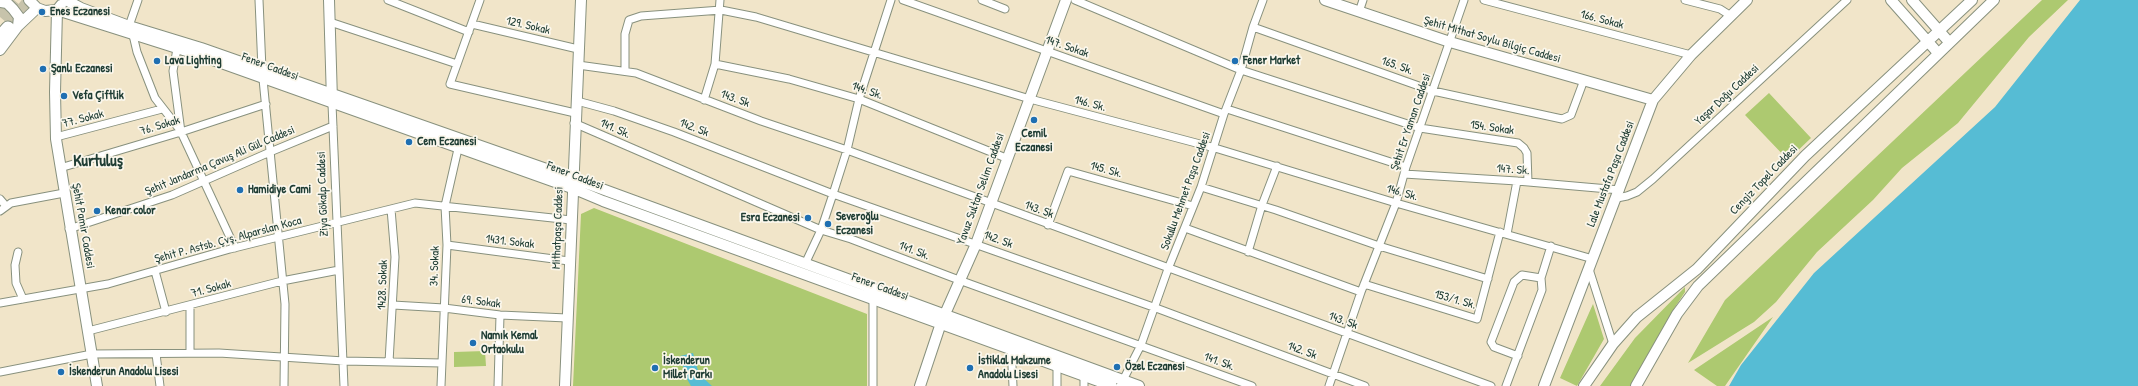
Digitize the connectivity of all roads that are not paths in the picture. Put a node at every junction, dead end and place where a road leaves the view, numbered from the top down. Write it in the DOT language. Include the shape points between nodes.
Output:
graph roads {
  1 [pos="29,0"];
  2 [pos="66,0"];
  3 [pos="138,0"];
  4 [pos="259,0"];
  5 [pos="330,0"];
  6 [pos="388,0"];
  7 [pos="480,0"];
  8 [pos="581,0"];
  9 [pos="720,0"];
  10 [pos="891,0"];
  11 [pos="903,0"];
  12 [pos="982,0"];
  13 [pos="1066,0"];
  14 [pos="1075,0"];
  15 [pos="1263,0"];
  16 [pos="1325,0"];
  17 [pos="1363,0"];
  18 [pos="1464,0"];
  19 [pos="1484,0"];
  20 [pos="1685,0"];
  21 [pos="1747,0"];
  22 [pos="1847,0"];
  23 [pos="1891,0"];
  24 [pos="1912,0"];
  25 [pos="1972,0"];
  26 [pos="1994,0"];
  27 [pos="0,2"];
  28 [pos="37,8"];
  29 [pos="1005,9"];
  30 [pos="57,10"];
  31 [pos="720,10"];
  32 [pos="1359,12"];
  33 [pos="1731,16"];
  34 [pos="330,22"];
  35 [pos="472,24"];
  36 [pos="1253,26"];
  37 [pos="131,30"];
  38 [pos="9,31"];
  39 [pos="1939,31"];
  40 [pos="469,32"];
  41 [pos="1928,41"];
  42 [pos="1450,42"];
  43 [pos="1949,42"];
  44 [pos="177,49"];
  45 [pos="578,49"];
  46 [pos="0,50"];
  47 [pos="1047,52"];
  48 [pos="1938,53"];
  49 [pos="874,54"];
  50 [pos="1691,55"];
  51 [pos="457,64"];
  52 [pos="715,64"];
  53 [pos="578,65"];
  54 [pos="1241,70"];
  55 [pos="625,71"];
  56 [pos="263,74"];
  57 [pos="1584,80"];
  58 [pos="1433,90"];
  59 [pos="332,99"];
  60 [pos="859,99"];
  61 [pos="1030,99"];
  62 [pos="704,100"];
  63 [pos="1653,100"];
  64 [pos="577,101"];
  65 [pos="266,104"];
  66 [pos="162,109"];
  67 [pos="1226,111"];
  68 [pos="575,118"];
  69 [pos="333,126"];
  70 [pos="1420,128"];
  71 [pos="181,132"];
  72 [pos="56,137"];
  73 [pos="1215,148"];
  74 [pos="458,149"];
  75 [pos="847,150"];
  76 [pos="270,152"];
  77 [pos="1006,158"];
  78 [pos="1277,166"];
  79 [pos="60,168"];
  80 [pos="1405,171"];
  81 [pos="204,181"];
  82 [pos="1517,181"];
  83 [pos="1528,182"];
  84 [pos="572,183"];
  85 [pos="1201,187"];
  86 [pos="64,193"];
  87 [pos="833,194"];
  88 [pos="1618,194"];
  89 [pos="0,199"];
  90 [pos="990,203"];
  91 [pos="1396,203"];
  92 [pos="1262,205"];
  93 [pos="6,206"];
  94 [pos="445,206"];
  95 [pos="1193,206"];
  96 [pos="391,209"];
  97 [pos="0,211"];
  98 [pos="571,220"];
  99 [pos="336,224"];
  100 [pos="1048,225"];
  101 [pos="1185,228"];
  102 [pos="69,229"];
  103 [pos="820,230"];
  104 [pos="1504,233"];
  105 [pos="278,237"];
  106 [pos="976,244"];
  107 [pos="447,245"];
  108 [pos="1378,246"];
  109 [pos="1551,246"];
  110 [pos="235,248"];
  111 [pos="18,252"];
  112 [pos="1248,252"];
  113 [pos="1593,259"];
  114 [pos="570,261"];
  115 [pos="805,264"];
  116 [pos="1168,269"];
  117 [pos="1589,269"];
  118 [pos="339,270"];
  119 [pos="154,271"];
  120 [pos="1541,278"];
  121 [pos="1488,279"];
  122 [pos="959,280"];
  123 [pos="282,281"];
  124 [pos="1364,284"];
  125 [pos="81,289"];
  126 [pos="1361,292"];
  127 [pos="873,298"];
  128 [pos="23,299"];
  129 [pos="0,303"];
  130 [pos="393,305"];
  131 [pos="190,306"];
  132 [pos="444,308"];
  133 [pos="1156,308"];
  134 [pos="166,312"];
  135 [pos="500,315"];
  136 [pos="567,318"];
  137 [pos="942,318"];
  138 [pos="88,331"];
  139 [pos="1346,334"];
  140 [pos="1010,338"];
  141 [pos="1613,344"];
  142 [pos="1141,345"];
  143 [pos="1012,349"];
  144 [pos="190,353"];
  145 [pos="92,354"];
  146 [pos="156,354"];
  147 [pos="1056,355"];
  148 [pos="284,356"];
  149 [pos="1518,356"];
  150 [pos="344,361"];
  151 [pos="389,362"];
  152 [pos="442,363"];
  153 [pos="1058,366"];
  154 [pos="1083,370"];
  155 [pos="0,372"];
  156 [pos="1333,374"];
  157 [pos="1130,384"];
  158 [pos="97,386"];
  159 [pos="160,386"];
  160 [pos="284,386"];
  161 [pos="344,386"];
  162 [pos="441,386"];
  163 [pos="498,386"];
  164 [pos="565,386"];
  165 [pos="873,386"];
  166 [pos="920,386"];
  167 [pos="1013,386"];
  168 [pos="1057,386"];
  169 [pos="1084,386"];
  170 [pos="1112,386"];
  171 [pos="1252,386"];
  172 [pos="1329,386"];
  173 [pos="1365,386"];
  174 [pos="1491,386"];
  175 [pos="1506,386"];
  176 [pos="1544,386"];
  177 [pos="1584,386"];
  178 [pos="1636,386"];
  1 -- 28 [label="street"];
  2 -- 30 [label="street"];
  2 -- 37 [label="street, Fener Caddesi"];
  3 -- 37 [label="street"];
  4 -- 56 [label="street"];
  5 -- 34 [label="street, Ziya Gökalp Caddesi"];
  6 -- 40 [label="street"];
  7 -- 35 [label="street"];
  8 -- 45 [label="street, Mithatpaşa Caddesi"];
  9 -- 31 [label="street"];
  10 -- 49 [label="street"];
  11 -- 47 [label="street, 147. Sokak"];
  12 -- 29 [label="street"];
  13 -- 47 [label="street, Yavuz Sultan Selim Caddesi"];
  14 -- 54 [label="street, 154. Sokak"];
  15 -- 36 [label="street, Sokullu Mehmet Paşa Caddesi"];
  16 -- 32 [label="street, Şehit Mithat Soylu Bilgiç Caddesi"];
  17 -- 32 [label="street"];
  18 -- 42 [label="street, Şehit Er Yaman Caddesi"];
  19 -- 50 [label="street, 166. Sokak"];
  20 -- 33 [label="street" via="1720,10"];
  21 -- 33 [label="street, Lale Mustafa Paşa Caddesi"];
  22 -- 88 [label="street, Yaşar Doğu Caddesi" via="1637,192 1627,196"];
  23 -- 41 [label="street"];
  24 -- 39 [label="street"];
  25 -- 39 [label="street, Cengiz Topel Caddesi"];
  26 -- 43 [label="street"];
  27 -- 38 [label="street" via="7,2 19,17"];
  28 -- 30 [label="street, Fener Caddesi" via="51,12"];
  28 -- 38 [label="street"];
  30 -- 37 [label="street, Fener Caddesi"];
  30 -- 72 [label="street, Şehit Pamir Caddesi"];
  31 -- 49 [label="street, 146. Sk." via="756,18"];
  31 -- 52 [label="street"];
  31 -- 55 [label="street, 146. Sk." via="647,16 629,20 625,34"];
  32 -- 42 [label="street, Şehit Mithat Soylu Bilgiç Caddesi"];
  33 -- 50 [label="street, Lale Mustafa Paşa Caddesi"];
  34 -- 51 [label="street"];
  34 -- 59 [label="street, Ziya Gökalp Caddesi"];
  35 -- 40 [label="street"];
  35 -- 45 [label="street, 129. Sokak"];
  36 -- 54 [label="street, Sokullu Mehmet Paşa Caddesi"];
  36 -- 58 [label="street, 165. Sk."];
  37 -- 44 [label="street, Fener Caddesi"];
  37 -- 56 [label="street, Fener Caddesi"];
  37 -- 66 [label="street" via="155,98"];
  38 -- 46 [label="street"];
  39 -- 41 [label="street, Cengiz Topel Caddesi"];
  39 -- 43 [label="street"];
  40 -- 51 [label="street"];
  41 -- 48 [label="street"];
  41 -- 141 [label="street, Cengiz Topel Caddesi" via="1806,156 1697,269 1637,317"];
  42 -- 57 [label="street, Şehit Mithat Soylu Bilgiç Caddesi"];
  42 -- 58 [label="street, Şehit Er Yaman Caddesi"];
  43 -- 48 [label="street"];
  44 -- 56 [label="street, Fener Caddesi"];
  44 -- 71 [label="street" via="173,71"];
  45 -- 53 [label="street, Mithatpaşa Caddesi"];
  47 -- 61 [label="street, Yavuz Sultan Selim Caddesi"];
  47 -- 67 [label="street, 147. Sokak"];
  48 -- 178 [label="street" via="1698,286 1677,314"];
  49 -- 60 [label="street"];
  49 -- 61 [label="street, 146. Sk."];
  50 -- 63 [label="street, Lale Mustafa Paşa Caddesi"];
  51 -- 68 [label="street, 141. Sk." via="450,84"];
  52 -- 60 [label="street, 144. Sk." via="789,79"];
  52 -- 62 [label="street"];
  53 -- 55 [label="street, 143. Sk"];
  53 -- 64 [label="street, Mithatpaşa Caddesi"];
  54 -- 67 [label="street, Sokullu Mehmet Paşa Caddesi"];
  54 -- 70 [label="street, 154. Sokak"];
  55 -- 62 [label="street, 143. Sk"];
  56 -- 59 [label="street, Fener Caddesi"];
  56 -- 65 [label="street"];
  57 -- 58 [label="street, 165. Sk." via="1571,115 1562,119"];
  57 -- 63 [label="street, Şehit Mithat Soylu Bilgiç Caddesi"];
  58 -- 70 [label="street, Şehit Er Yaman Caddesi"];
  59 -- 69 [label="street, Ziya Gökalp Caddesi"];
  59 -- 74 [label="street, Fener Caddesi"];
  59 -- 84 [label="street, Fener Caddesi"];
  60 -- 75 [label="street"];
  60 -- 77 [label="street, 144. Sk."];
  61 -- 73 [label="street, 146. Sk."];
  61 -- 77 [label="street, Yavuz Sultan Selim Caddesi"];
  62 -- 75 [label="street, 143. Sk"];
  63 -- 88 [label="street, Lale Mustafa Paşa Caddesi"];
  64 -- 68 [label="street, Mithatpaşa Caddesi"];
  64 -- 87 [label="street, 142. Sk" via="674,132"];
  65 -- 71 [label="street, 76. Sokak"];
  65 -- 76 [label="street"];
  66 -- 71 [label="street"];
  66 -- 72 [label="street, 77. Sokak"];
  67 -- 73 [label="street, Sokullu Mehmet Paşa Caddesi"];
  67 -- 80 [label="street, 147. Sokak"];
  68 -- 84 [label="street, Mithatpaşa Caddesi"];
  68 -- 103 [label="street, 141. Sk."];
  69 -- 76 [label="street, Şehit Jandarma Çavuş Ali Gül Caddesi"];
  69 -- 99 [label="street, Ziya Gökalp Caddesi"];
  70 -- 80 [label="street, Şehit Er Yaman Caddesi"];
  70 -- 83 [label="street, 154. Sokak" via="1518,143 1527,153"];
  71 -- 79 [label="street, 76. Sokak"];
  71 -- 81 [label="street"];
  72 -- 79 [label="street, Şehit Pamir Caddesi"];
  73 -- 78 [label="street, 146. Sk."];
  73 -- 85 [label="street, Sokullu Mehmet Paşa Caddesi"];
  74 -- 84 [label="street, Fener Caddesi"];
  74 -- 94 [label="street, 34. Sokak"];
  75 -- 87 [label="street"];
  75 -- 90 [label="street, 143. Sk"];
  76 -- 81 [label="street, Şehit Jandarma Çavuş Ali Gül Caddesi"];
  76 -- 105 [label="street"];
  77 -- 90 [label="street, Yavuz Sultan Selim Caddesi"];
  78 -- 91 [label="street, 146. Sk."];
  78 -- 92 [label="street"];
  79 -- 86 [label="street, Şehit Pamir Caddesi"];
  80 -- 82 [label="street, 147. Sk."];
  80 -- 91 [label="street, Şehit Er Yaman Caddesi"];
  81 -- 102 [label="street, Şehit Jandarma Çavuş Ali Gül Caddesi" via="172,195"];
  81 -- 110 [label="street"];
  82 -- 83 [label="street, 147. Sk."];
  82 -- 104 [label="street, 153/1. Sk."];
  83 -- 88 [label="street, 147. Sk."];
  84 -- 98 [label="street, Mithatpaşa Caddesi"];
  84 -- 115 [label="street, Fener Caddesi"];
  84 -- 127 [label="street, Fener Caddesi" via="603,201"];
  85 -- 92 [label="street"];
  85 -- 95 [label="street, Sokullu Mehmet Paşa Caddesi"];
  86 -- 93 [label="street"];
  86 -- 102 [label="street, Şehit Pamir Caddesi"];
  87 -- 103 [label="street"];
  87 -- 106 [label="street, 142. Sk"];
  88 -- 113 [label="street, Lale Mustafa Paşa Caddesi"];
  89 -- 93 [label="street"];
  90 -- 100 [label="street, 143. Sk"];
  90 -- 106 [label="street, Yavuz Sultan Selim Caddesi"];
  91 -- 104 [label="street, 146. Sk."];
  91 -- 108 [label="street, Şehit Er Yaman Caddesi"];
  92 -- 108 [label="street"];
  92 -- 112 [label="street"];
  93 -- 97 [label="street"];
  94 -- 96 [label="street, Şehit P. Astsb. Çvş. Alparslan Koca" via="415,203"];
  94 -- 98 [label="street, Şehit P. Astsb. Çvş. Alparslan Koca"];
  94 -- 107 [label="street, 34. Sokak"];
  95 -- 100 [label="street, 145. Sk." via="1068,171"];
  95 -- 101 [label="street, Sokullu Mehmet Paşa Caddesi"];
  96 -- 99 [label="street, Şehit P. Astsb. Çvş. Alparslan Koca"];
  96 -- 130 [label="street, 1428. Sokak" via="395,257"];
  98 -- 114 [label="street, Mithatpaşa Caddesi"];
  99 -- 105 [label="street, Şehit P. Astsb. Çvş. Alparslan Koca"];
  99 -- 118 [label="street, Ziya Gökalp Caddesi"];
  100 -- 116 [label="street, 143. Sk"];
  101 -- 112 [label="street"];
  101 -- 116 [label="street, Sokullu Mehmet Paşa Caddesi"];
  102 -- 125 [label="street, Şehit Pamir Caddesi"];
  103 -- 115 [label="street"];
  103 -- 122 [label="street, 141. Sk." via="852,239"];
  104 -- 109 [label="street, 146. Sk."];
  104 -- 121 [label="street, 153/1. Sk."];
  105 -- 110 [label="street, Şehit P. Astsb. Çvş. Alparslan Koca"];
  105 -- 123 [label="street"];
  106 -- 122 [label="street, Yavuz Sultan Selim Caddesi"];
  106 -- 133 [label="street, 142. Sk"];
  107 -- 114 [label="street, 1431. Sokak"];
  107 -- 132 [label="street, 34. Sokak"];
  108 -- 121 [label="street"];
  108 -- 124 [label="street, Şehit Er Yaman Caddesi"];
  109 -- 113 [label="street, 146. Sk."];
  109 -- 120 [label="street"];
  110 -- 119 [label="street, Şehit P. Astsb. Çvş. Alparslan Koca"];
  111 -- 128 [label="street" via="15,265 16,282"];
  112 -- 126 [label="street"];
  113 -- 117 [label="street, Lale Mustafa Paşa Caddesi"];
  114 -- 136 [label="street, Mithatpaşa Caddesi"];
  115 -- 137 [label="street, Fener Caddesi"];
  116 -- 133 [label="street, Sokullu Mehmet Paşa Caddesi"];
  116 -- 139 [label="street, 143. Sk"];
  117 -- 141 [label="street"];
  117 -- 176 [label="street, Lale Mustafa Paşa Caddesi"];
  118 -- 123 [label="street, 71. Sokak"];
  118 -- 150 [label="street, Ziya Gökalp Caddesi"];
  119 -- 125 [label="street, Şehit P. Astsb. Çvş. Alparslan Koca"];
  119 -- 134 [label="street"];
  120 -- 149 [label="street" via="1542,290"];
  120 -- 149 [label="street" via="1522,275 1514,282 1491,342 1494,347"];
  121 -- 124 [label="street, 153/1. Sk." via="1477,319"];
  122 -- 137 [label="street, Yavuz Sultan Selim Caddesi"];
  122 -- 142 [label="street, 141. Sk."];
  123 -- 131 [label="street, 71. Sokak"];
  123 -- 148 [label="street"];
  124 -- 126 [label="street, Şehit Er Yaman Caddesi"];
  125 -- 128 [label="street, Şehit P. Astsb. Çvş. Alparslan Koca"];
  125 -- 138 [label="street, Şehit Pamir Caddesi"];
  126 -- 139 [label="street, Şehit Er Yaman Caddesi"];
  127 -- 137 [label="street, Fener Caddesi"];
  127 -- 165 [label="street"];
  128 -- 129 [label="street, Şehit P. Astsb. Çvş. Alparslan Koca"];
  130 -- 132 [label="street, 69. Sokak"];
  130 -- 151 [label="street, 1428. Sokak"];
  131 -- 134 [label="street, 71. Sokak"];
  131 -- 144 [label="street"];
  132 -- 135 [label="street, 69. Sokak"];
  132 -- 152 [label="street, 34. Sokak"];
  133 -- 142 [label="street, Sokullu Mehmet Paşa Caddesi"];
  133 -- 156 [label="street, 142. Sk"];
  134 -- 138 [label="street, 71. Sokak"];
  135 -- 136 [label="street, 69. Sokak"];
  135 -- 163 [label="street"];
  136 -- 164 [label="street, Mithatpaşa Caddesi"];
  137 -- 140 [label="street, Fener Caddesi"];
  137 -- 143 [label="street, Fener Caddesi"];
  137 -- 166 [label="street, Yavuz Sultan Selim Caddesi"];
  138 -- 145 [label="street, Şehit Pamir Caddesi"];
  139 -- 156 [label="street, Şehit Er Yaman Caddesi"];
  139 -- 174 [label="street, 143. Sk"];
  140 -- 143 [label="street"];
  140 -- 147 [label="street, Fener Caddesi"];
  141 -- 177 [label="street, Cengiz Topel Caddesi"];
  142 -- 157 [label="street, Sokullu Mehmet Paşa Caddesi"];
  142 -- 171 [label="street, 141. Sk."];
  143 -- 153 [label="street, Fener Caddesi"];
  143 -- 167 [label="street"];
  144 -- 146 [label="street"];
  144 -- 148 [label="street"];
  145 -- 146 [label="street"];
  145 -- 155 [label="street"];
  145 -- 158 [label="street, Şehit Pamir Caddesi"];
  146 -- 159 [label="street"];
  147 -- 153 [label="street"];
  147 -- 154 [label="street, Fener Caddesi"];
  148 -- 150 [label="street"];
  148 -- 160 [label="street"];
  149 -- 175 [label="street"];
  150 -- 151 [label="street"];
  150 -- 161 [label="street, Ziya Gökalp Caddesi"];
  151 -- 152 [label="street"];
  152 -- 162 [label="street, 34. Sokak"];
  153 -- 154 [label="street, Fener Caddesi"];
  153 -- 168 [label="street"];
  154 -- 157 [label="street, Fener Caddesi"];
  154 -- 169 [label="street"];
  154 -- 170 [label="street, Fener Caddesi"];
  156 -- 172 [label="street, Şehit Er Yaman Caddesi"];
  156 -- 173 [label="street, 142. Sk"];
}
